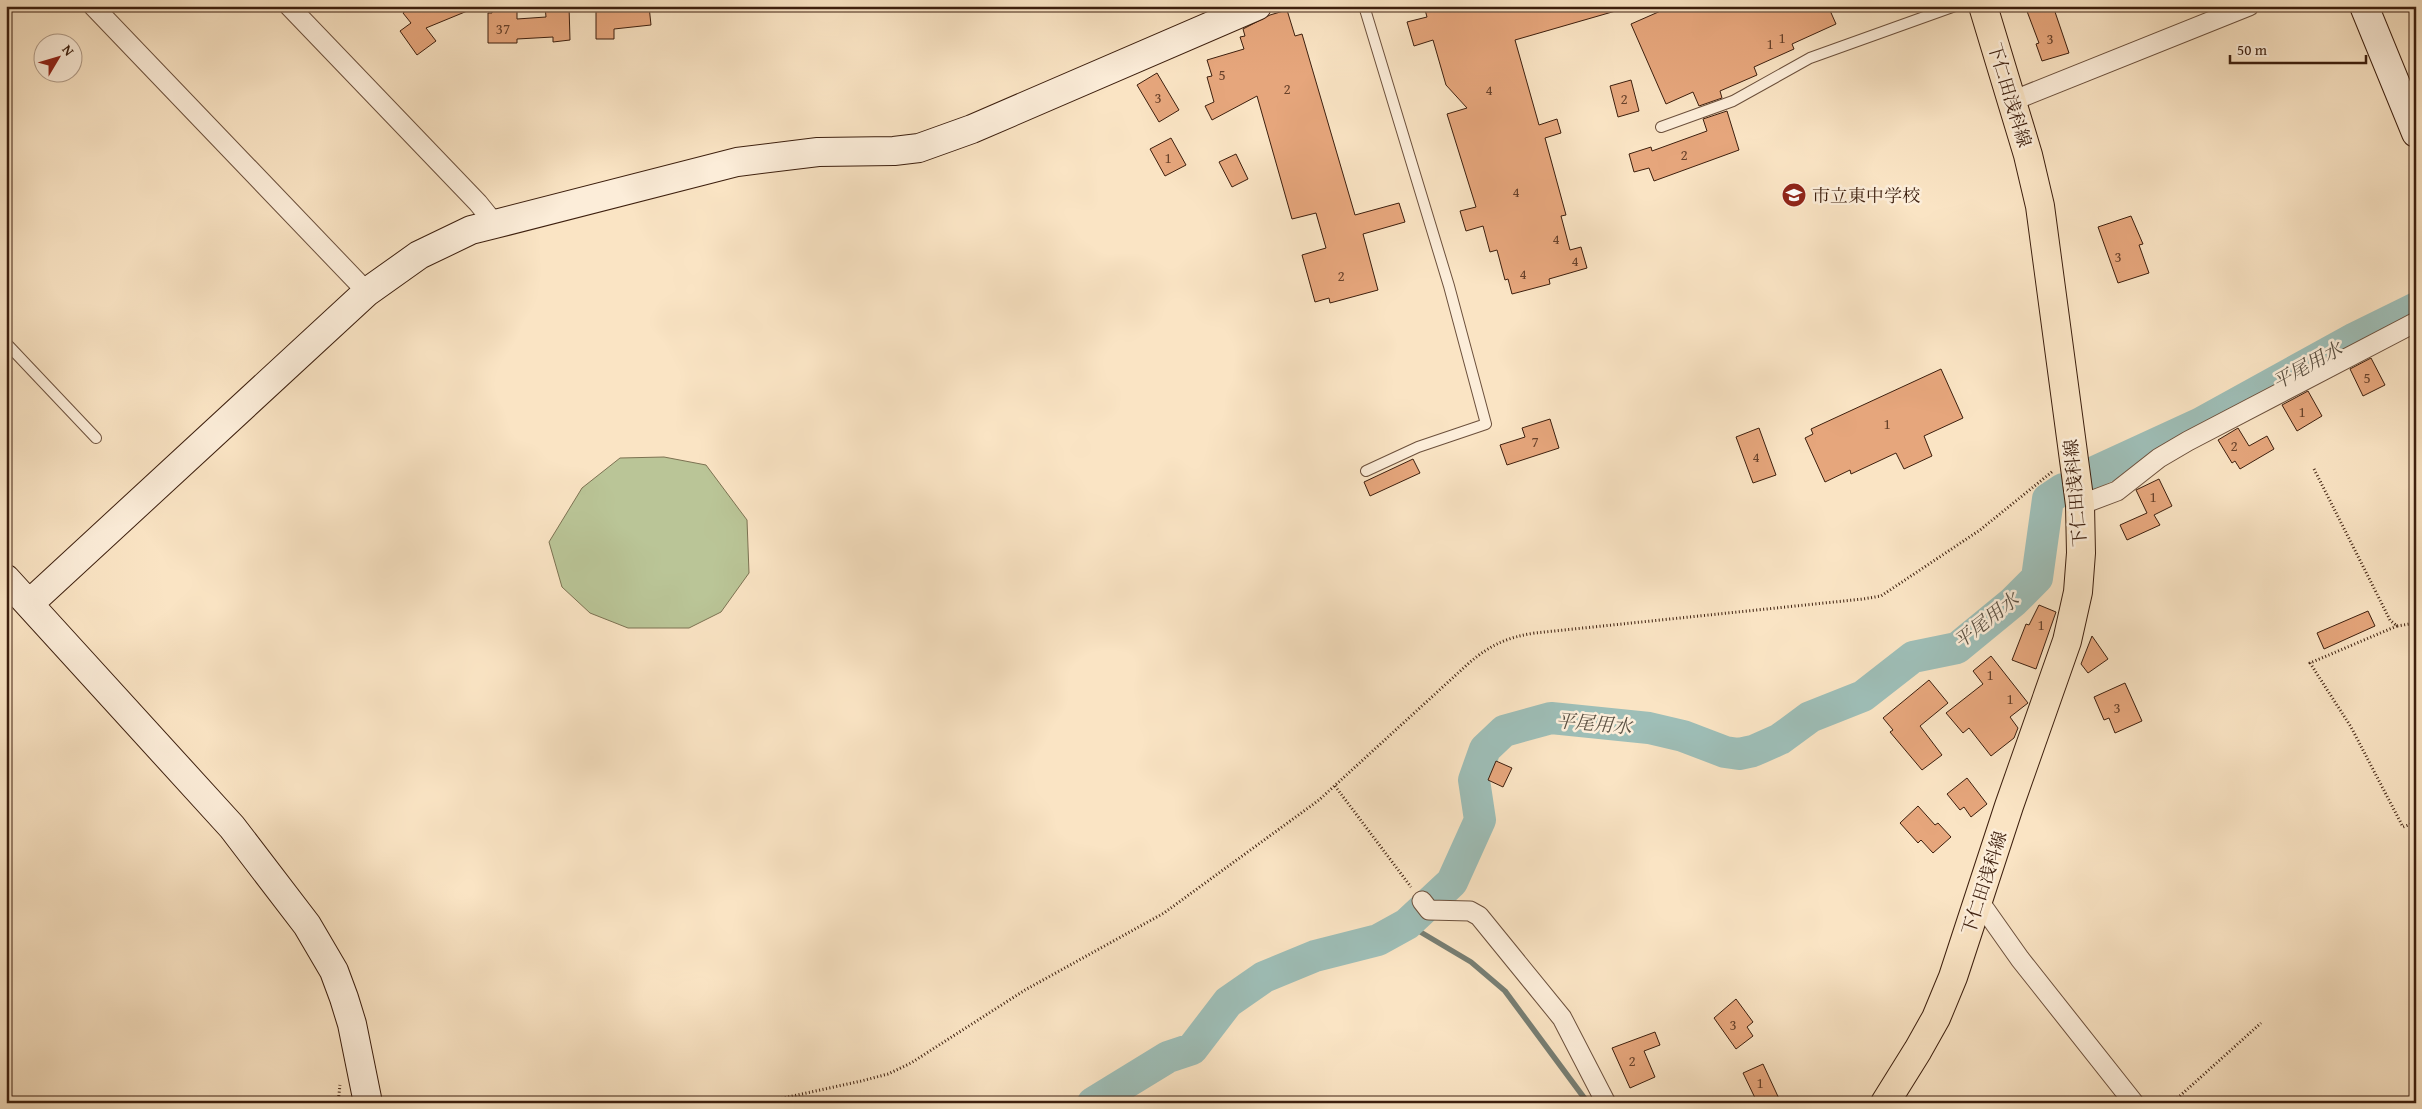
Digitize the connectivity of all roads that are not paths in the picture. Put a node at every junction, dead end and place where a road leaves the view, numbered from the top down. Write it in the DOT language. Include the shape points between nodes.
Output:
graph roads {
  1 [pos="93,6"];
  2 [pos="289,6"];
  3 [pos="1257,6"];
  4 [pos="1364,6"];
  5 [pos="1955,6"];
  6 [pos="1982,6"];
  7 [pos="2249,6"];
  8 [pos="2364,6"];
  9 [pos="2012,101"];
  10 [pos="1661,127"];
  11 [pos="2416,133"];
  12 [pos="494,224"];
  13 [pos="367,292"];
  14 [pos="2416,322"];
  15 [pos="6,343"];
  16 [pos="96,438"];
  17 [pos="1366,470"];
  18 [pos="2080,505"];
  19 [pos="6,579"];
  20 [pos="29,604"];
  21 [pos="1979,902"];
  22 [pos="1426,906"];
  23 [pos="368,1103"];
  24 [pos="1606,1103"];
  25 [pos="1885,1103"];
  26 [pos="2134,1103"];
  1 -- 13 [label="street"];
  2 -- 12 [label="street" via="478,203"];
  3 -- 12 [label="street" via="972,129 919,148 894,152 818,152 737,162"];
  4 -- 17 [label="lane" via="1449,286 1486,424 1418,447"];
  5 -- 10 [label="lane" via="1810,58 1733,101"];
  6 -- 9 [label="main road, 下仁田浅科線"];
  7 -- 9 [label="street"];
  8 -- 11 [label="street"];
  9 -- 18 [label="main road, 下仁田浅科線" via="2040,206"];
  12 -- 13 [label="street" via="446,240"];
  13 -- 20 [label="street"];
  14 -- 18 [label="street" via="2188,440 2117,491"];
  15 -- 16 [label="lane"];
  18 -- 21 [label="main road, 下仁田浅科線" via="2078,592 2068,641 2012,796"];
  19 -- 20 [label="street"];
  20 -- 23 [label="street" via="232,827 307,925 334,971 344,998"];
  21 -- 25 [label="main road, 下仁田浅科線" via="1936,1018"];
  21 -- 26 [label="street"];
  22 -- 24 [label="street" via="1470,911 1479,916 1562,1018"];
}
